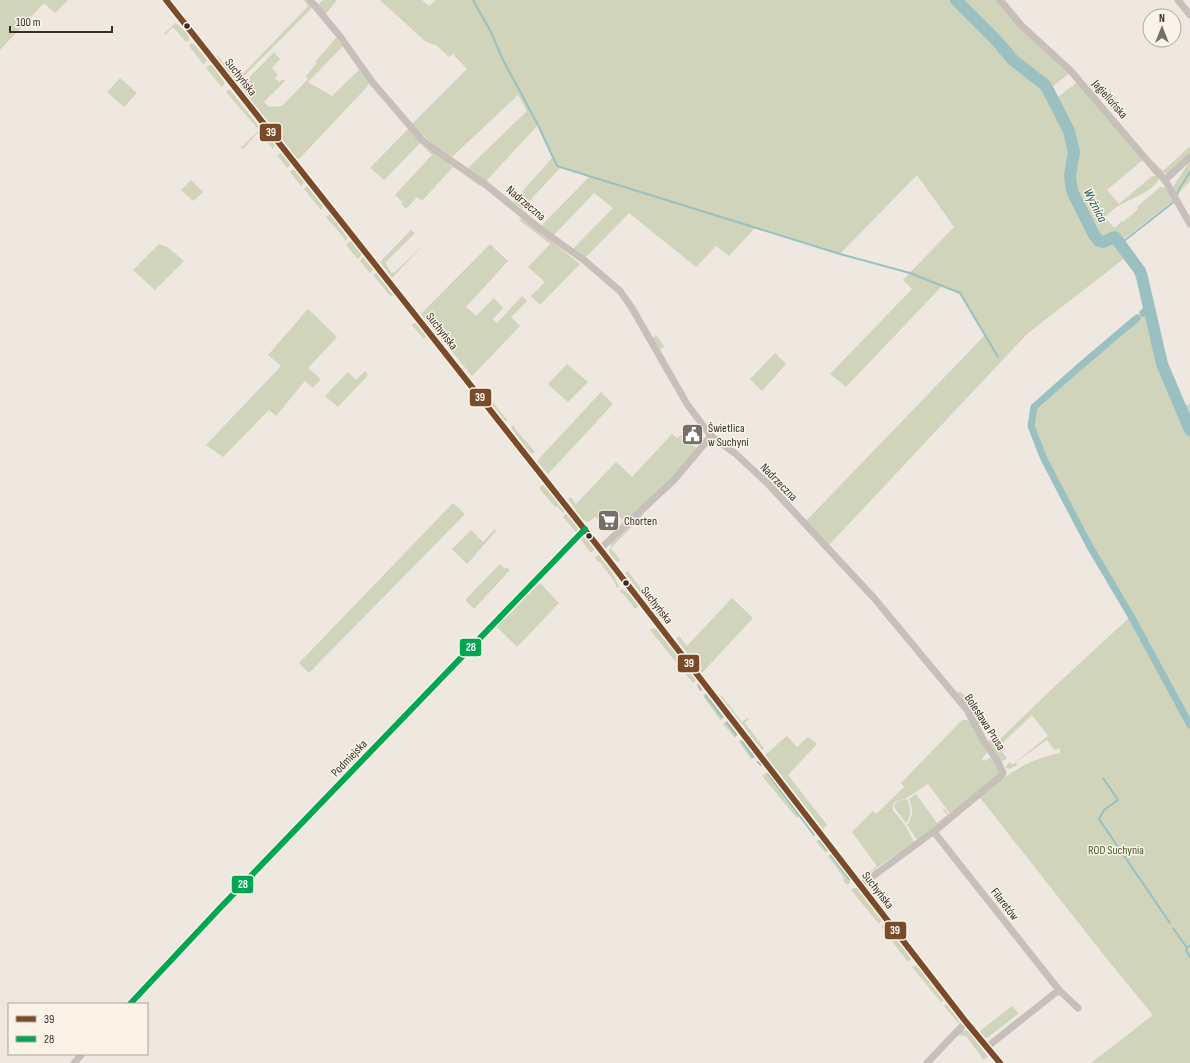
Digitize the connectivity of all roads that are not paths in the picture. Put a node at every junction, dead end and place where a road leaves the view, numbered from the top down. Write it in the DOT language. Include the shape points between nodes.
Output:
graph roads {
  1 [pos="166,0"];
  2 [pos="310,0"];
  3 [pos="1000,0"];
  4 [pos="1178,0"];
  5 [pos="1190,15"];
  6 [pos="1190,156"];
  7 [pos="1165,180"];
  8 [pos="1190,224"];
  9 [pos="711,436"];
  10 [pos="585,529"];
  11 [pos="826,548"];
  12 [pos="600,549"];
  13 [pos="934,832"];
  14 [pos="861,885"];
  15 [pos="1059,990"];
  16 [pos="131,1003"];
  17 [pos="1078,1008"];
  18 [pos="966,1022"];
  19 [pos="987,1047"];
  20 [pos="81,1055"];
  21 [pos="74,1063"];
  22 [pos="927,1063"];
  23 [pos="1000,1063"];
  1 -- 10 [label="street, Suchyńska"];
  2 -- 9 [label="street, Nadrzeczna" via="373,83 423,141 485,184 620,291 687,404"];
  3 -- 7 [label="street, Jagiellońska" via="1022,26 1070,70"];
  4 -- 5 [label="street"];
  6 -- 7 [label="street"];
  7 -- 8 [label="street, Jagiellońska"];
  9 -- 11 [label="street, Nadrzeczna" via="746,463"];
  9 -- 12 [label="street" via="674,480"];
  10 -- 12 [label="street, Suchyńska"];
  10 -- 16 [label="street, Podmiejska"];
  11 -- 13 [label="street, Bolesława Prusa" via="874,598 967,710 1003,773"];
  12 -- 14 [label="street, Suchyńska"];
  13 -- 14 [label="street, Bolesława Prusa"];
  13 -- 15 [label="street, Filaretów"];
  14 -- 18 [label="street, Suchyńska"];
  15 -- 17 [label="street, Filaretów"];
  15 -- 19 [label="street"];
  18 -- 19 [label="street, Suchyńska"];
  18 -- 22 [label="street"];
  19 -- 23 [label="street, Suchyńska"];
  20 -- 21 [label="street"];
}
